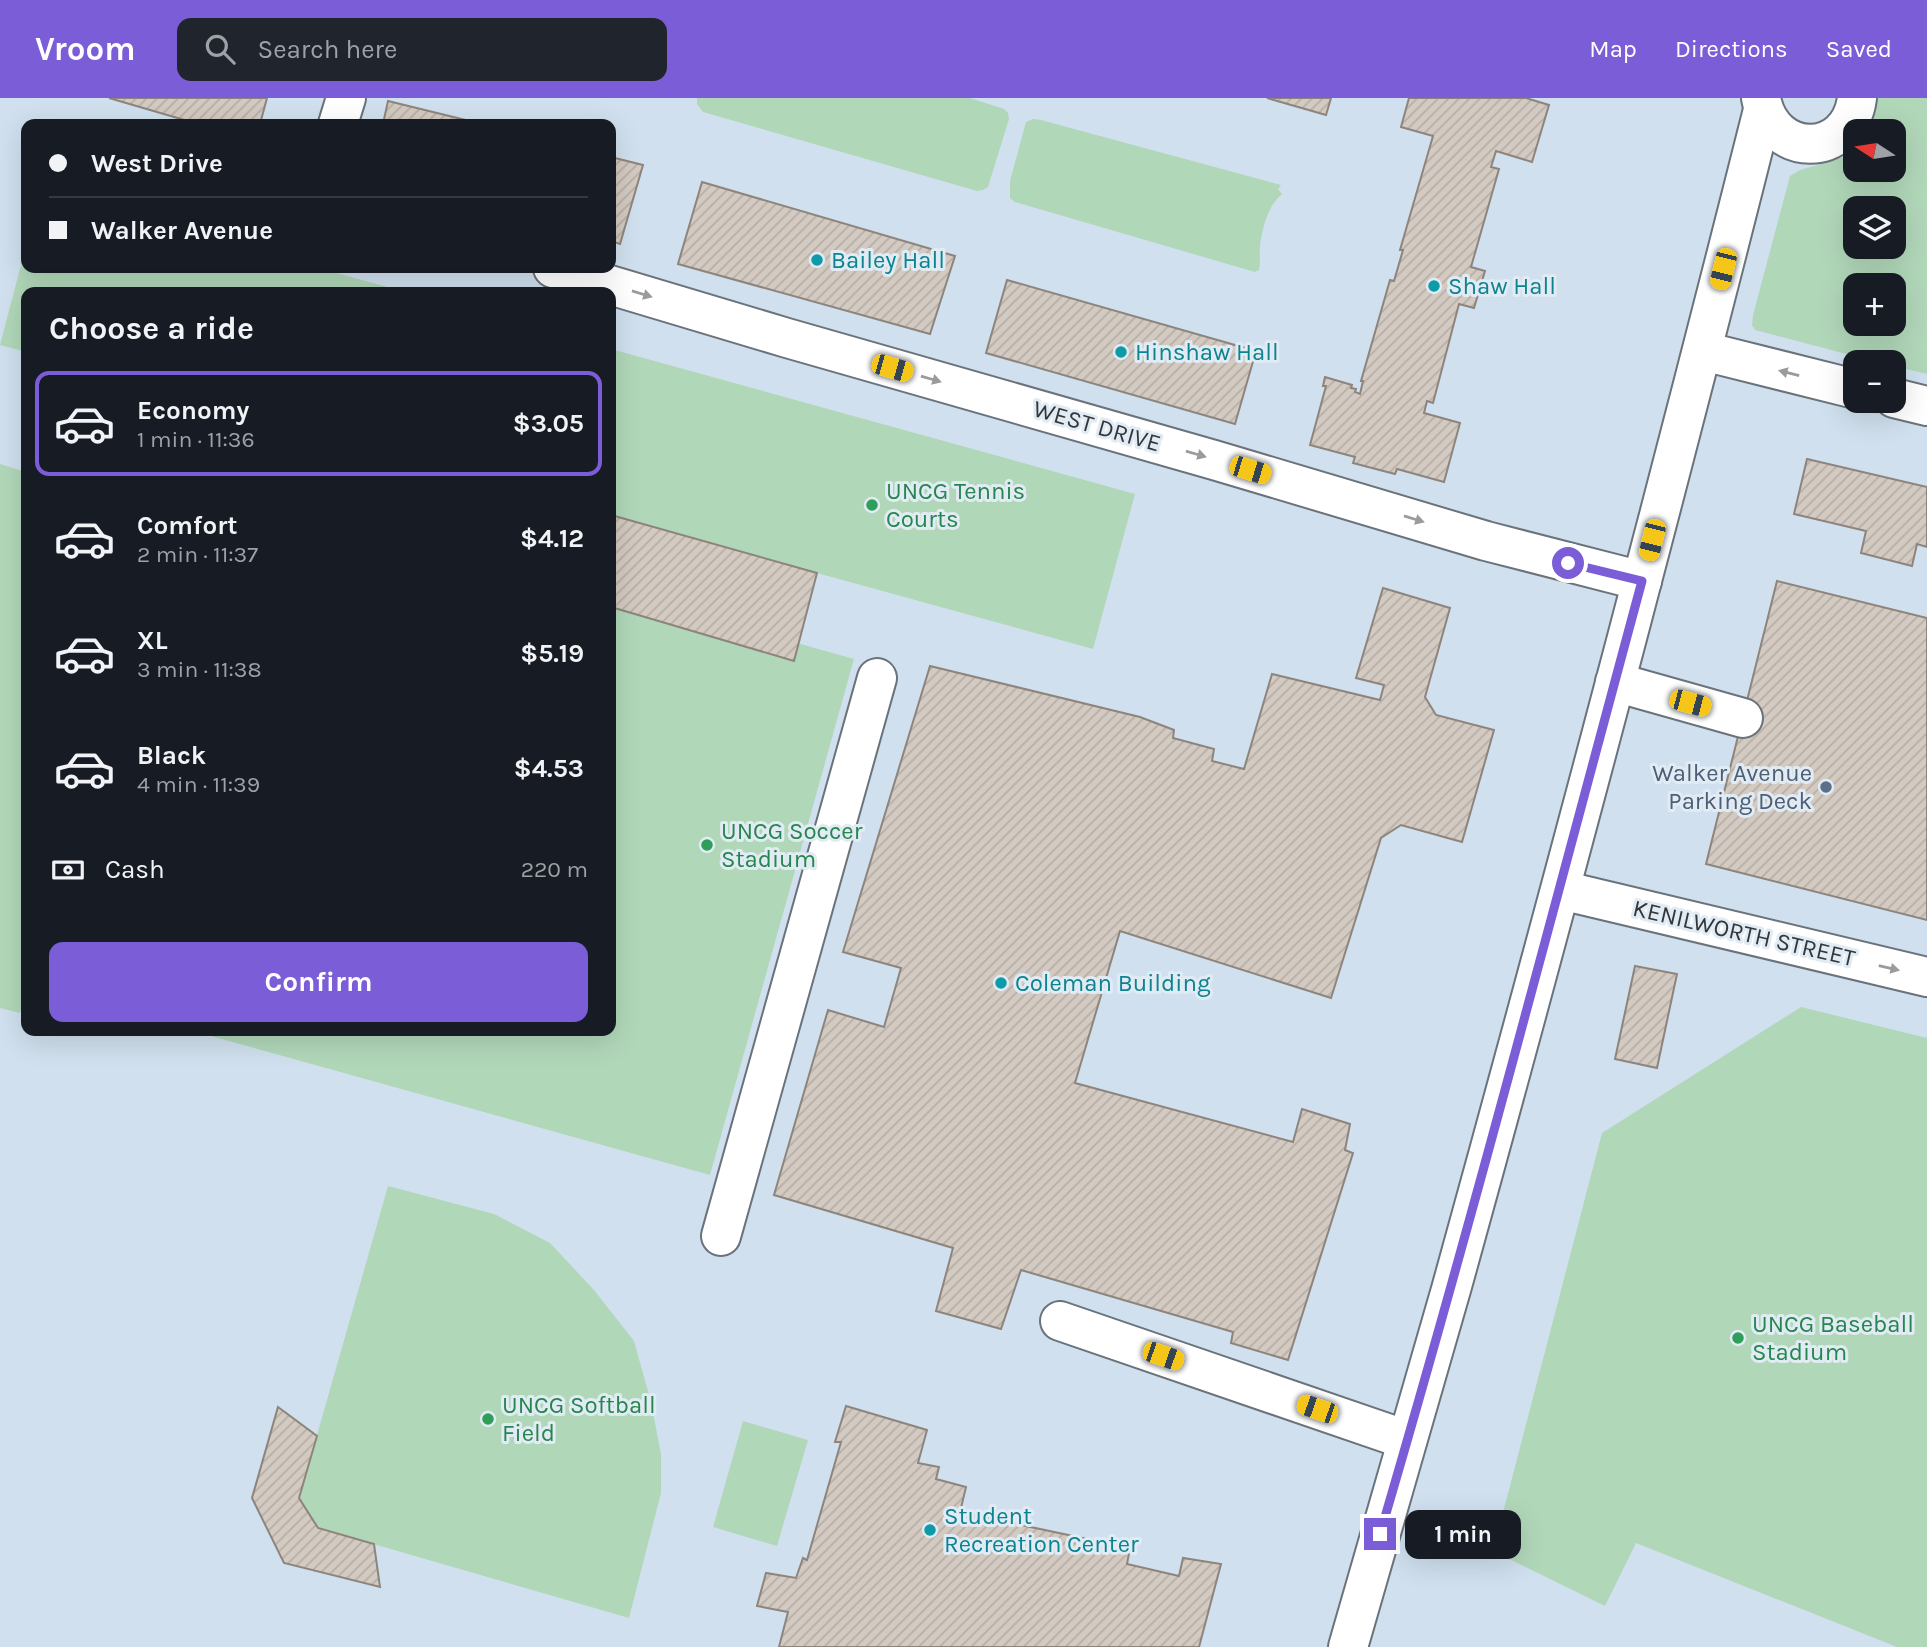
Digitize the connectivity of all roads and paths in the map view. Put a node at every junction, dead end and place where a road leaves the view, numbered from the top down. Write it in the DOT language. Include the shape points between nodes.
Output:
graph roads {
  1 [pos="346,98"];
  2 [pos="1857,98"];
  3 [pos="1762,104"];
  4 [pos="340,119"];
  5 [pos="570,273"];
  6 [pos="1703,351"];
  7 [pos="1843,386"];
  8 [pos="1906,401"];
  9 [pos="1927,406"];
  10 [pos="1642,581"];
  11 [pos="877,678"];
  12 [pos="1615,682"];
  13 [pos="1743,718"];
  14 [pos="1561,890"];
  15 [pos="1927,976"];
  16 [pos="721,1236"];
  17 [pos="1060,1321"];
  18 [pos="1407,1440"];
  19 [pos="1348,1647"];
  1 -- 4 [label="street"];
  2 -- 3 [label="street" via="1848,125 1820,143 1784,136 1771,125"];
  3 -- 6 [label="street"];
  5 -- 10 [label="street, WEST DRIVE, one-way" via="1486,541"];
  7 -- 6 [label="street, one-way"];
  6 -- 10 [label="street"];
  8 -- 9 [label="street"];
  10 -- 12 [label="street"];
  11 -- 16 [label="street"];
  12 -- 13 [label="street"];
  12 -- 14 [label="street"];
  14 -- 15 [label="street, KENILWORTH STREET, one-way"];
  14 -- 18 [label="street"];
  17 -- 18 [label="street"];
  18 -- 19 [label="street"];
}
